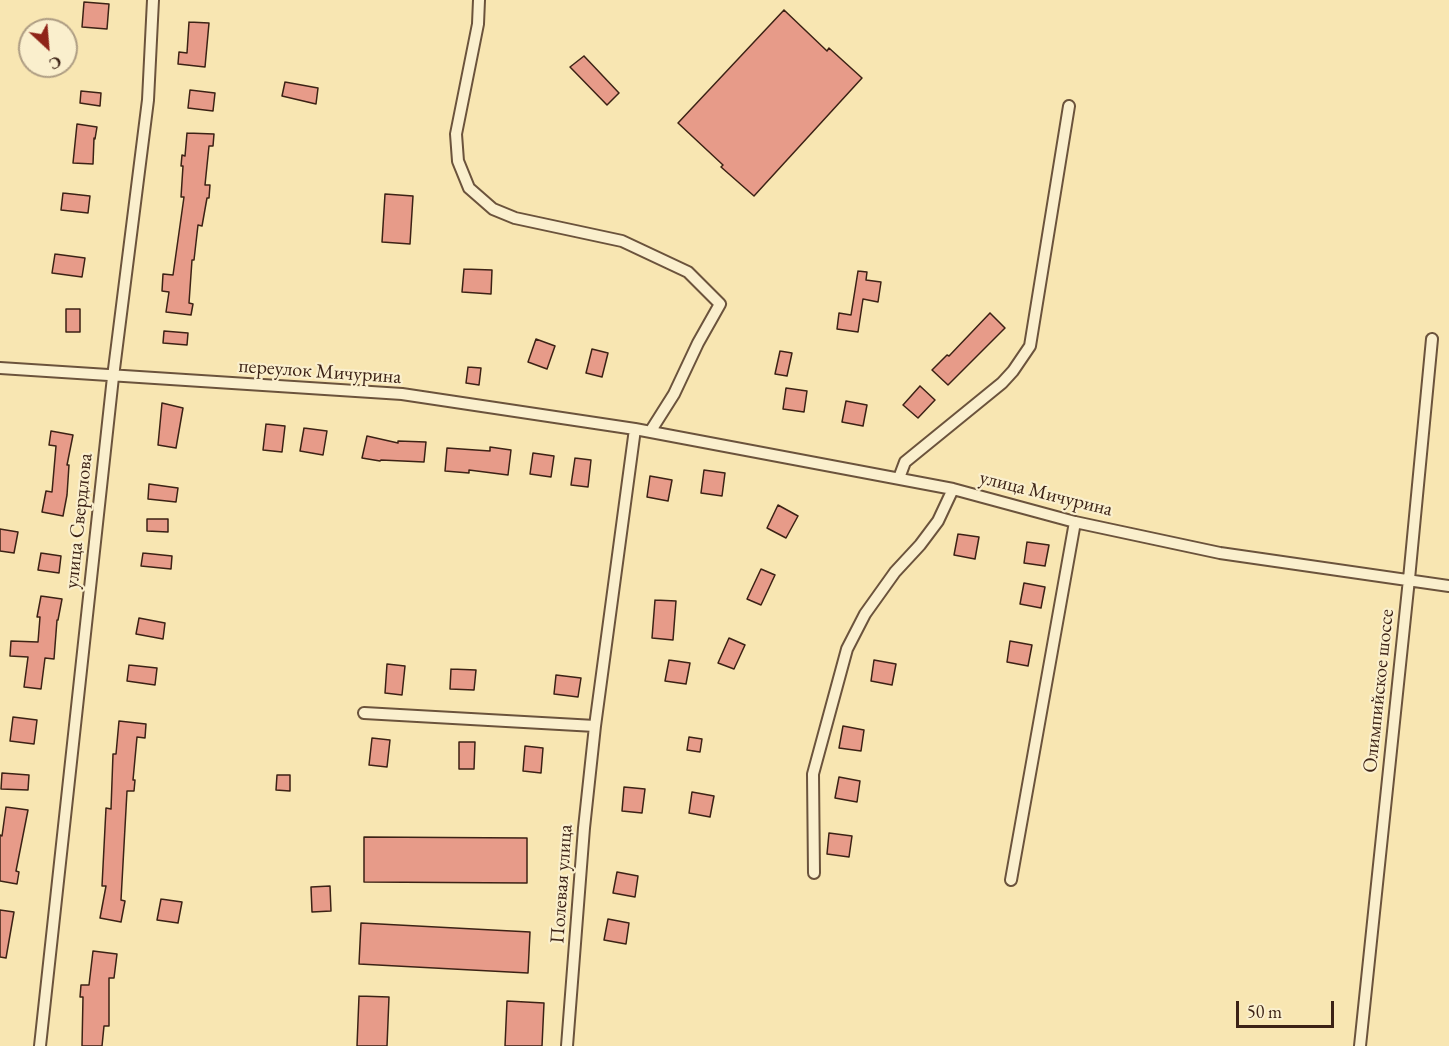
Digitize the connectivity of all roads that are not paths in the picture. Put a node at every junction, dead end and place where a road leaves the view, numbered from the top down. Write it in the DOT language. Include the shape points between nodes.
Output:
graph roads {
  1 [pos="153,0"];
  2 [pos="479,0"];
  3 [pos="1069,106"];
  4 [pos="1432,339"];
  5 [pos="0,368"];
  6 [pos="113,377"];
  7 [pos="635,429"];
  8 [pos="650,432"];
  9 [pos="899,478"];
  10 [pos="953,489"];
  11 [pos="1075,522"];
  12 [pos="1409,579"];
  13 [pos="1449,586"];
  14 [pos="364,713"];
  15 [pos="595,726"];
  16 [pos="814,873"];
  17 [pos="1011,880"];
  18 [pos="40,1046"];
  19 [pos="567,1046"];
  20 [pos="1360,1046"];
  1 -- 6 [label="street, улица Свердлова" via="148,100"];
  2 -- 8 [label="street" via="478,24 456,134 458,161 468,188 493,209 514,218 622,241 688,272 720,304"];
  3 -- 9 [label="street" via="1030,346 1002,383 905,462"];
  4 -- 12 [label="street, Олимпийское шоссе"];
  5 -- 6 [label="street, переулок Мичурина"];
  6 -- 7 [label="street, переулок Мичурина" via="402,394"];
  6 -- 18 [label="street, улица Свердлова"];
  7 -- 8 [label="street, улица Мичурина"];
  7 -- 15 [label="street, Полевая улица"];
  8 -- 9 [label="street, улица Мичурина"];
  9 -- 10 [label="street, улица Мичурина"];
  10 -- 11 [label="street, улица Мичурина"];
  10 -- 16 [label="street" via="938,521 865,614 847,649 813,774"];
  11 -- 12 [label="street, улица Мичурина" via="1220,553"];
  11 -- 17 [label="street"];
  12 -- 13 [label="street, улица Мичурина"];
  12 -- 20 [label="street, Олимпийское шоссе"];
  14 -- 15 [label="street"];
  15 -- 19 [label="street, Полевая улица"];
}
